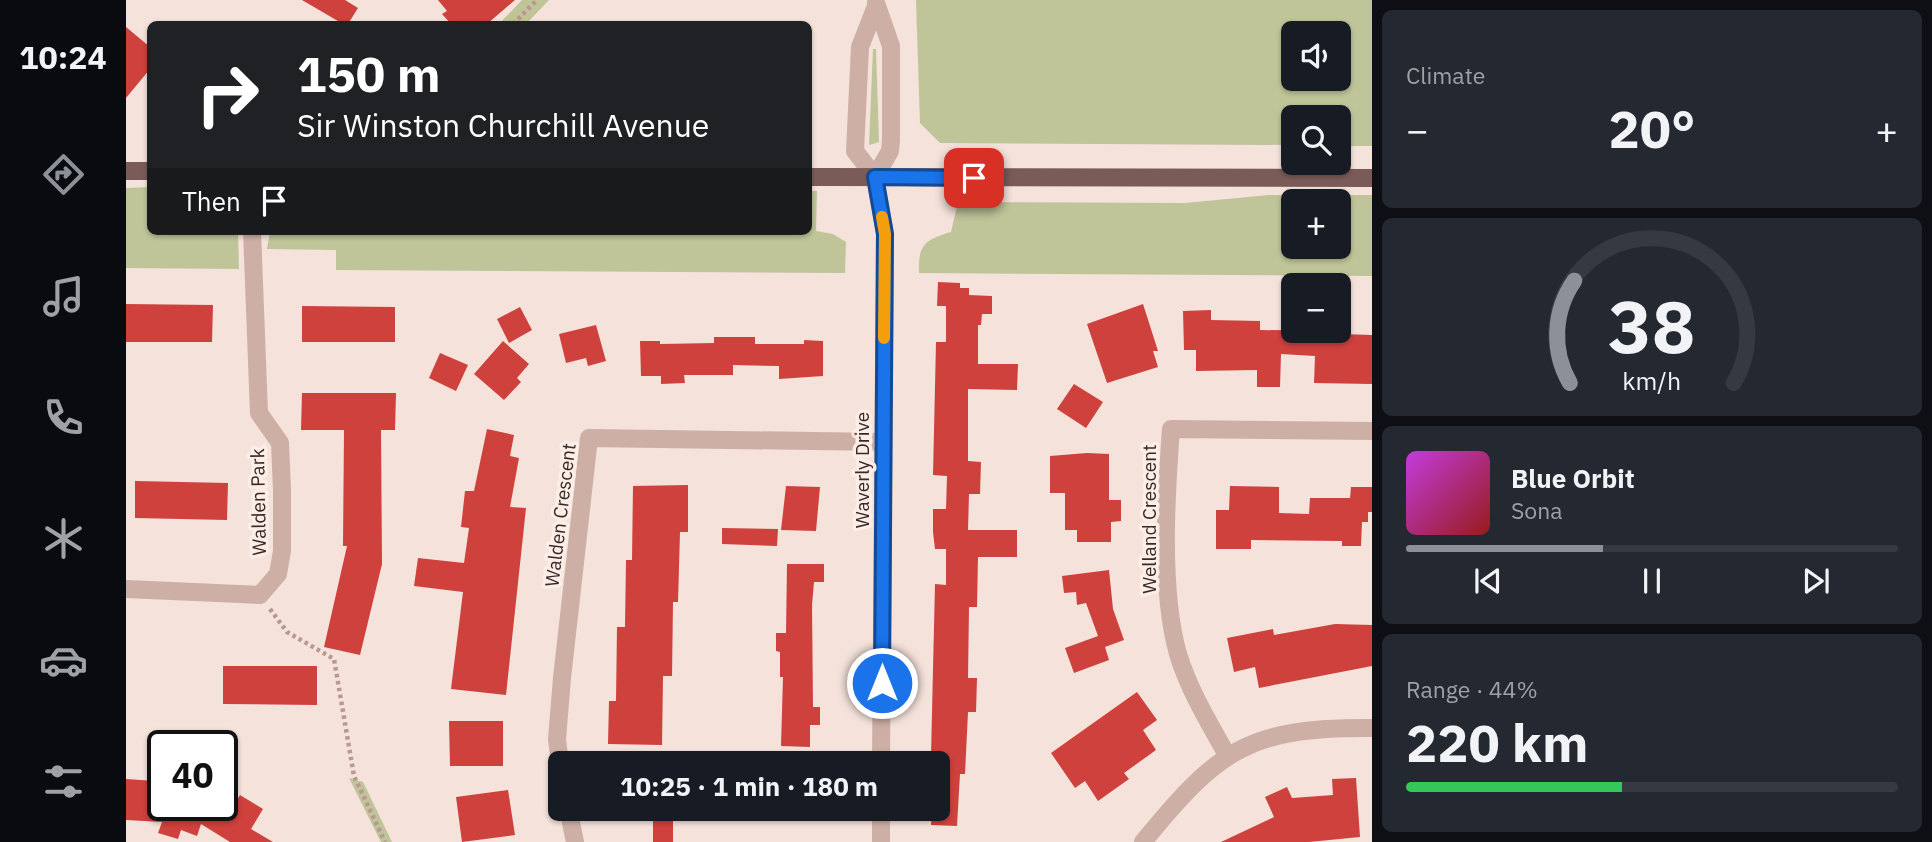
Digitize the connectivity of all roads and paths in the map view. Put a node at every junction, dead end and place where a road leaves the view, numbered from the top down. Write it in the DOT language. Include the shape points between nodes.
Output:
graph roads {
  1 [pos="537,0"];
  2 [pos="876,3"];
  3 [pos="516,21"];
  4 [pos="126,171"];
  5 [pos="147,171"];
  6 [pos="812,177"];
  7 [pos="875,177"];
  8 [pos="1372,178"];
  9 [pos="252,235"];
  10 [pos="1372,431"];
  11 [pos="883,442"];
  12 [pos="126,589"];
  13 [pos="260,595"];
  14 [pos="1372,727"];
  15 [pos="558,751"];
  16 [pos="881,751"];
  17 [pos="1227,755"];
  18 [pos="571,821"];
  19 [pos="881,821"];
  20 [pos="385,842"];
  21 [pos="575,842"];
  22 [pos="881,842"];
  23 [pos="1143,842"];
  1 -- 3 [label="path"];
  2 -- 7 [label="street" via="891,46 891,140"];
  2 -- 7 [label="street" via="860,47 855,151"];
  4 -- 5 [label="main road"];
  6 -- 7 [label="main road"];
  7 -- 8 [label="main road"];
  7 -- 11 [label="street, Waverly Drive" via="885,234"];
  9 -- 13 [label="street, Walden Park" via="259,413 280,443 282,490 278,574"];
  10 -- 17 [label="street, Welland Crescent" via="1171,429 1171,616 1178,654 1195,698"];
  11 -- 15 [label="street, Walden Crescent" via="589,438 562,678"];
  11 -- 16 [label="street, Waverly Drive"];
  12 -- 13 [label="street"];
  13 -- 20 [label="path" via="287,632 334,659 354,776"];
  14 -- 17 [label="street" via="1290,733"];
  17 -- 23 [label="street" via="1190,785"];
  18 -- 21 [label="street"];
  19 -- 22 [label="street"];
}
